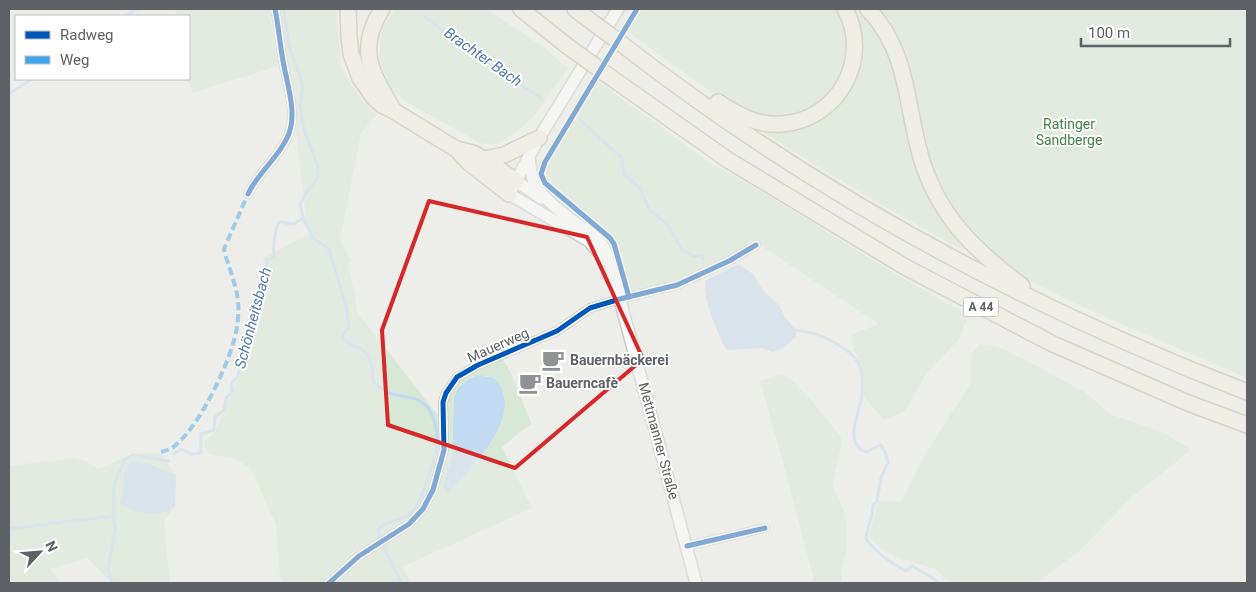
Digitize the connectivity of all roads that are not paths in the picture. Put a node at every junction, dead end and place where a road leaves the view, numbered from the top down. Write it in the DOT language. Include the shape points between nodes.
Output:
graph roads {
  1 [pos="275,9"];
  2 [pos="348,9"];
  3 [pos="382,9"];
  4 [pos="521,9"];
  5 [pos="618,9"];
  6 [pos="845,9"];
  7 [pos="868,9"];
  8 [pos="580,12"];
  9 [pos="653,69"];
  10 [pos="394,111"];
  11 [pos="539,138"];
  12 [pos="456,148"];
  13 [pos="529,156"];
  14 [pos="484,159"];
  15 [pos="512,187"];
  16 [pos="248,194"];
  17 [pos="569,218"];
  18 [pos="756,245"];
  19 [pos="611,268"];
  20 [pos="620,299"];
  21 [pos="1055,311"];
  22 [pos="1247,392"];
  23 [pos="1247,425"];
  24 [pos="765,528"];
  25 [pos="687,546"];
  26 [pos="329,583"];
  27 [pos="696,583"];
  1 -- 16 [label="street" via="289,93 290,129 281,148"];
  2 -- 10 [label="highway" via="352,54 360,78 374,98"];
  3 -- 10 [label="highway" via="370,36 369,56 378,86"];
  4 -- 23 [label="highway, A 44, bridge" via="566,45 728,160 907,268 1053,344"];
  5 -- 11 [label="main road"];
  6 -- 9 [label="highway" via="855,42 850,74 829,105 805,120 780,124 744,117 666,67"];
  7 -- 21 [label="highway" via="896,51 903,70 916,139 945,211 965,238 990,262"];
  8 -- 9 [label="highway, A 44, bridge"];
  9 -- 21 [label="highway, A 44" via="792,165 927,245"];
  10 -- 12 [label="highway"];
  11 -- 13 [label="main road"];
  11 -- 14 [label="highway" via="504,156"];
  12 -- 14 [label="highway"];
  12 -- 15 [label="highway" via="468,162"];
  13 -- 15 [label="main road"];
  13 -- 17 [label="main road, Mettmanner Straße" via="536,185"];
  14 -- 15 [label="highway"];
  15 -- 17 [label="main road"];
  15 -- 19 [label="main road, Mettmanner Straße" via="589,241"];
  17 -- 19 [label="main road, Mettmanner Straße" via="603,244"];
  18 -- 20 [label="street" via="677,285"];
  19 -- 20 [label="main road, Mettmanner Straße"];
  20 -- 25 [label="main road, Mettmanner Straße"];
  20 -- 26 [label="street, Mauerweg" via="590,308 557,331 456,377 444,402 444,450 433,490 418,516 359,556"];
  21 -- 22 [label="highway, A 44"];
  24 -- 25 [label="street"];
  25 -- 27 [label="main road, Mettmanner Straße"];
}
